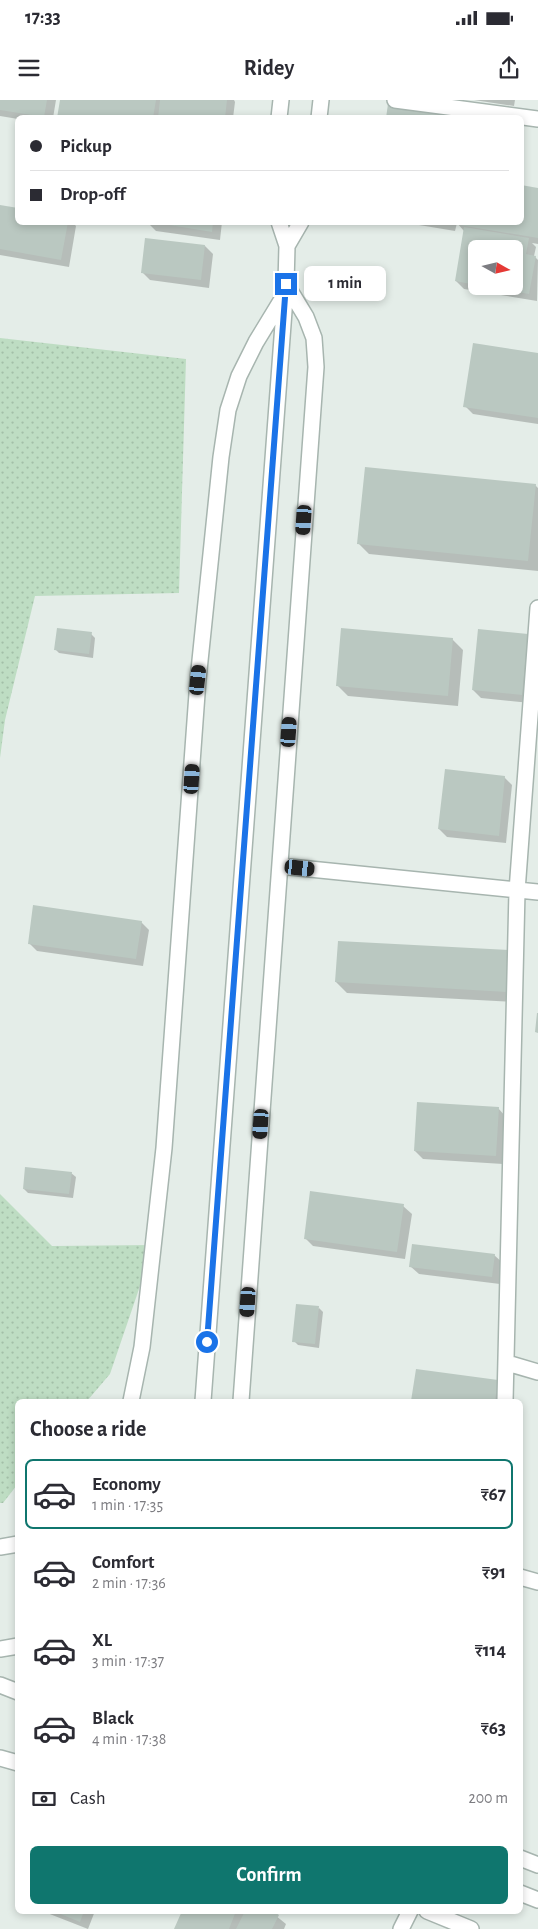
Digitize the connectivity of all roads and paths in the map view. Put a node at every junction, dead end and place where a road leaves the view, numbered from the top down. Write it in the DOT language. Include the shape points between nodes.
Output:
graph roads {
  1 [pos="280,100"];
  2 [pos="321,100"];
  3 [pos="395,100"];
  4 [pos="279,115"];
  5 [pos="319,115"];
  6 [pos="508,115"];
  7 [pos="524,117"];
  8 [pos="538,119"];
  9 [pos="280,225"];
  10 [pos="299,225"];
  11 [pos="287,246"];
  12 [pos="286,288"];
  13 [pos="538,608"];
  14 [pos="280,866"];
  15 [pos="517,891"];
  16 [pos="538,892"];
  17 [pos="507,1363"];
  18 [pos="538,1372"];
  19 [pos="131,1399"];
  20 [pos="203,1399"];
  21 [pos="241,1399"];
  22 [pos="505,1399"];
  23 [pos="15,1544"];
  24 [pos="0,1547"];
  25 [pos="523,1577"];
  26 [pos="538,1582"];
  27 [pos="15,1646"];
  28 [pos="0,1649"];
  29 [pos="0,1685"];
  30 [pos="15,1691"];
  31 [pos="0,1758"];
  32 [pos="15,1762"];
  33 [pos="523,1859"];
  34 [pos="538,1865"];
  35 [pos="523,1894"];
  36 [pos="538,1900"];
  37 [pos="408,1914"];
  38 [pos="434,1914"];
  39 [pos="401,1929"];
  40 [pos="472,1929"];
  1 -- 4 [label="street"];
  2 -- 5 [label="street"];
  3 -- 6 [label="street"];
  7 -- 8 [label="street"];
  9 -- 11 [label="street"];
  10 -- 11 [label="street"];
  11 -- 12 [label="street"];
  12 -- 14 [label="street" via="306,317 314,338 316,367"];
  12 -- 19 [label="street" via="239,376 228,410 224,438 198,680 164,1148 142,1347"];
  12 -- 20 [label="street"];
  13 -- 15 [label="street"];
  14 -- 15 [label="street"];
  14 -- 21 [label="street"];
  15 -- 16 [label="street"];
  15 -- 17 [label="street"];
  17 -- 18 [label="street"];
  17 -- 22 [label="street"];
  23 -- 24 [label="street"];
  25 -- 26 [label="street"];
  27 -- 28 [label="street"];
  29 -- 30 [label="street"];
  31 -- 32 [label="street"];
  33 -- 34 [label="street"];
  35 -- 36 [label="street"];
  37 -- 39 [label="street"];
  38 -- 40 [label="street"];
}
